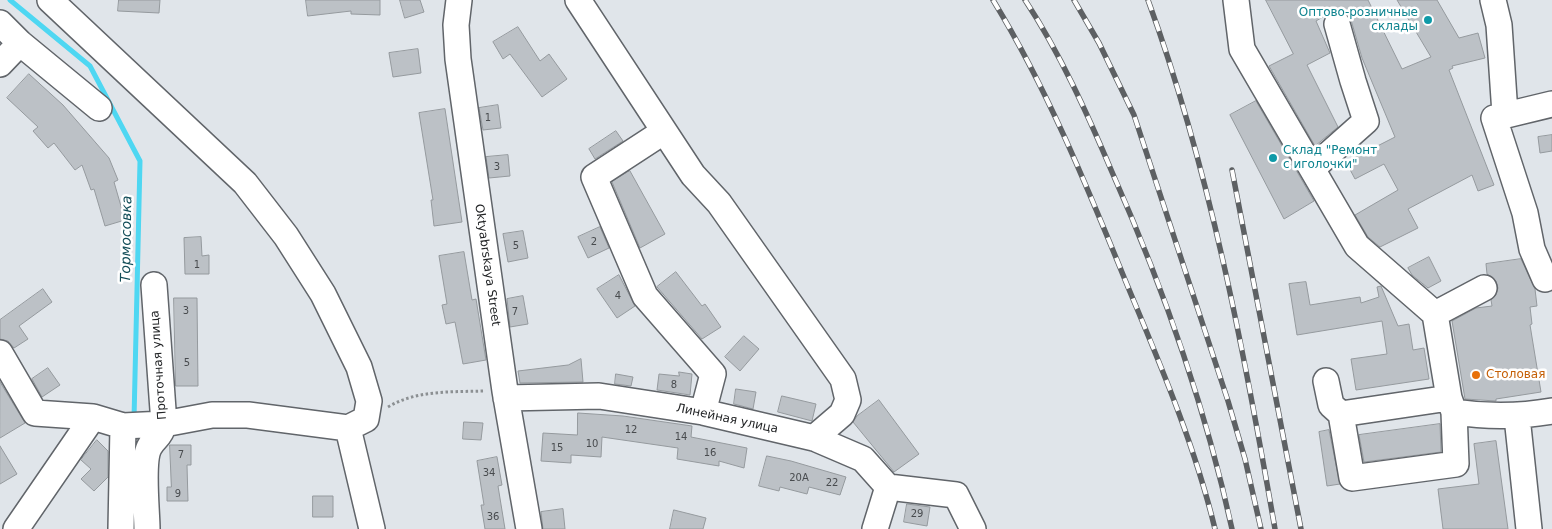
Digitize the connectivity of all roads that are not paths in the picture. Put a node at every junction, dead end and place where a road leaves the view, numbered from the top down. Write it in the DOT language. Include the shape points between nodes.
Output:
graph roads {
  1 [pos="50,0"];
  2 [pos="459,0"];
  3 [pos="578,0"];
  4 [pos="1236,0"];
  5 [pos="1493,0"];
  6 [pos="0,23"];
  7 [pos="1337,24"];
  8 [pos="20,43"];
  9 [pos="0,64"];
  10 [pos="1552,104"];
  11 [pos="99,108"];
  12 [pos="1505,114"];
  13 [pos="663,132"];
  14 [pos="1312,168"];
  15 [pos="1545,279"];
  16 [pos="154,285"];
  17 [pos="1484,288"];
  18 [pos="1435,314"];
  19 [pos="0,353"];
  20 [pos="1326,381"];
  21 [pos="505,394"];
  22 [pos="1452,405"];
  23 [pos="1552,411"];
  24 [pos="703,412"];
  25 [pos="1342,414"];
  26 [pos="93,417"];
  27 [pos="1517,417"];
  28 [pos="164,424"];
  29 [pos="357,424"];
  30 [pos="123,426"];
  31 [pos="814,438"];
  32 [pos="888,487"];
  33 [pos="16,529"];
  34 [pos="120,529"];
  35 [pos="148,529"];
  36 [pos="372,529"];
  37 [pos="529,529"];
  38 [pos="875,529"];
  39 [pos="973,529"];
  40 [pos="1529,529"];
  1 -- 29 [label="street" via="245,183 286,236 324,294 359,367 368,401"];
  2 -- 21 [label="street, Oktyabrskaya Street" via="456,25 458,59"];
  3 -- 13 [label="street"];
  4 -- 14 [label="street" via="1242,49"];
  5 -- 12 [label="street" via="1499,25"];
  6 -- 8 [label="street"];
  7 -- 14 [label="street" via="1366,121"];
  8 -- 9 [label="street"];
  8 -- 11 [label="street"];
  10 -- 12 [label="street"];
  12 -- 15 [label="street" via="1494,118 1525,213 1532,249"];
  13 -- 24 [label="street" via="594,177 645,296 713,374"];
  13 -- 31 [label="street" via="693,175 719,203 843,379 848,400 842,414"];
  14 -- 18 [label="street" via="1357,246"];
  16 -- 28 [label="street, Проточная улица"];
  17 -- 18 [label="street"];
  18 -- 22 [label="street"];
  19 -- 26 [label="street" via="34,414"];
  20 -- 25 [label="street" via="1331,405"];
  21 -- 24 [label="street, Линейная улица" via="599,396"];
  21 -- 37 [label="street, Oktyabrskaya Street"];
  22 -- 25 [label="street"];
  22 -- 25 [label="street" via="1456,464 1352,478"];
  22 -- 27 [label="street" via="1489,417"];
  23 -- 27 [label="street"];
  24 -- 31 [label="street, Линейная улица"];
  26 -- 30 [label="street"];
  26 -- 33 [label="street"];
  27 -- 40 [label="street"];
  28 -- 29 [label="street" via="212,415 248,415"];
  28 -- 30 [label="street"];
  28 -- 35 [label="street, Проточная улица" via="160,436 149,447 145,480"];
  29 -- 36 [label="street"];
  30 -- 34 [label="street"];
  31 -- 32 [label="street, Линейная улица" via="863,459"];
  32 -- 38 [label="street"];
  32 -- 39 [label="street" via="956,495"];
}
